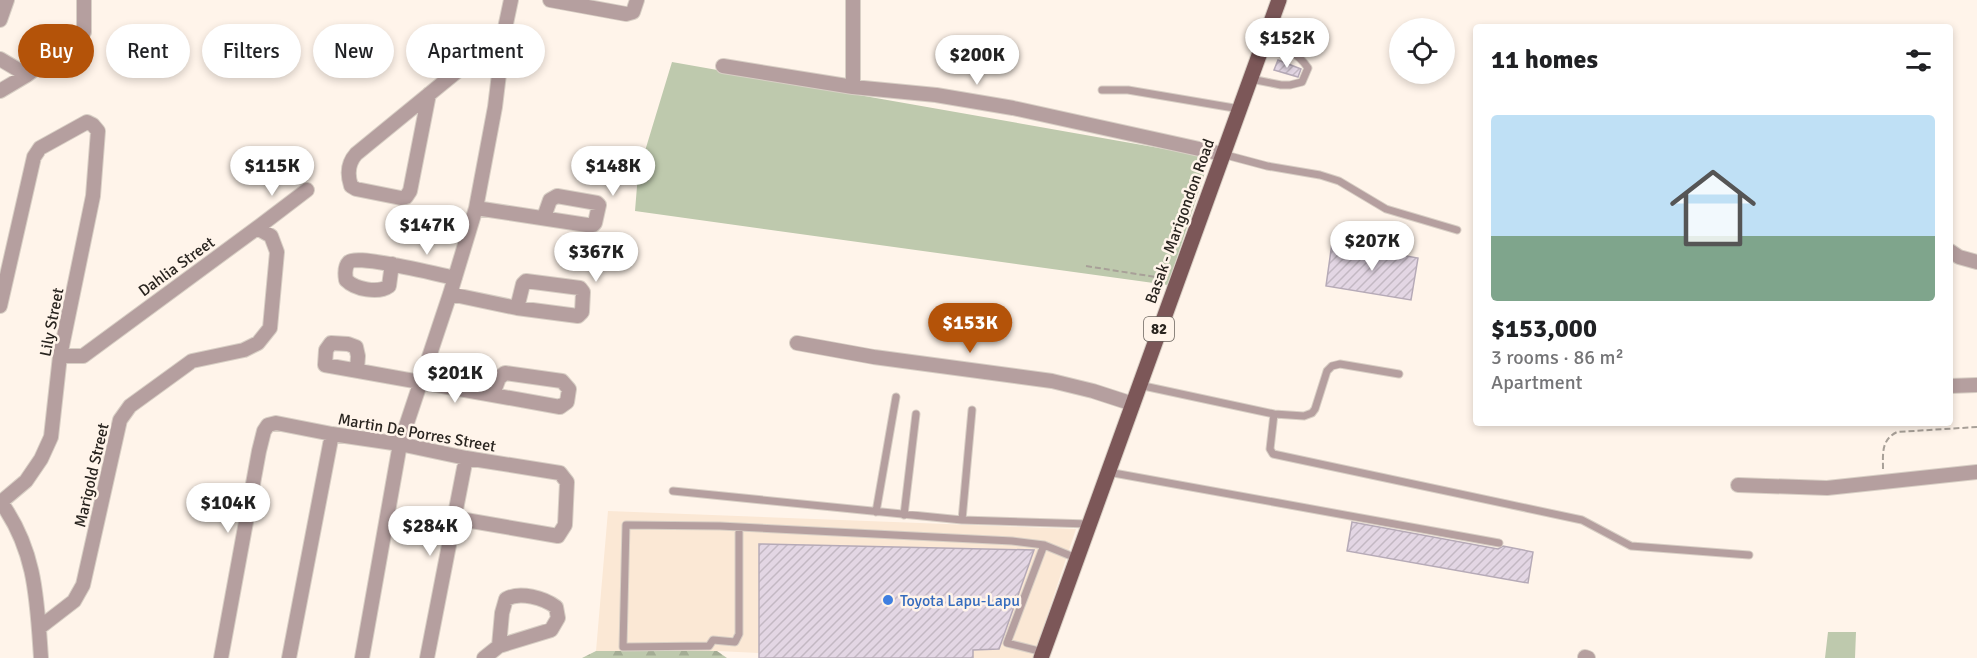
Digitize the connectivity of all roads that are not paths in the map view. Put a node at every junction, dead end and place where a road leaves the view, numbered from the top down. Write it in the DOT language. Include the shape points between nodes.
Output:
graph roads {
  1 [pos="7,0"];
  2 [pos="84,0"];
  3 [pos="512,0"];
  4 [pos="550,0"];
  5 [pos="637,0"];
  6 [pos="853,0"];
  7 [pos="1280,0"];
  8 [pos="0,20"];
  9 [pos="84,24"];
  10 [pos="506,24"];
  11 [pos="1263,43"];
  12 [pos="0,59"];
  13 [pos="723,66"];
  14 [pos="18,70"];
  15 [pos="22,78"];
  16 [pos="449,78"];
  17 [pos="499,78"];
  18 [pos="1251,78"];
  19 [pos="853,87"];
  20 [pos="1102,90"];
  21 [pos="0,91"];
  22 [pos="429,94"];
  23 [pos="1240,109"];
  24 [pos="1222,154"];
  25 [pos="307,189"];
  26 [pos="476,208"];
  27 [pos="544,217"];
  28 [pos="257,228"];
  29 [pos="1457,230"];
  30 [pos="1953,254"];
  31 [pos="1977,262"];
  32 [pos="392,264"];
  33 [pos="455,278"];
  34 [pos="450,294"];
  35 [pos="0,306"];
  36 [pos="517,308"];
  37 [pos="797,343"];
  38 [pos="60,356"];
  39 [pos="357,370"];
  40 [pos="1400,374"];
  41 [pos="421,382"];
  42 [pos="1139,384"];
  43 [pos="1977,385"];
  44 [pos="1953,386"];
  45 [pos="493,394"];
  46 [pos="896,396"];
  47 [pos="1132,404"];
  48 [pos="972,410"];
  49 [pos="916,414"];
  50 [pos="1274,414"];
  51 [pos="332,434"];
  52 [pos="400,444"];
  53 [pos="466,458"];
  54 [pos="1108,472"];
  55 [pos="1977,472"];
  56 [pos="1738,485"];
  57 [pos="673,491"];
  58 [pos="1,502"];
  59 [pos="876,512"];
  60 [pos="904,515"];
  61 [pos="454,518"];
  62 [pos="962,520"];
  63 [pos="1089,524"];
  64 [pos="739,528"];
  65 [pos="1499,543"];
  66 [pos="1044,545"];
  67 [pos="1749,555"];
  68 [pos="1076,558"];
  69 [pos="39,628"];
  70 [pos="499,646"];
  71 [pos="1042,655"];
  72 [pos="41,658"];
  73 [pos="221,658"];
  74 [pos="290,658"];
  75 [pos="362,658"];
  76 [pos="427,658"];
  77 [pos="484,658"];
  1 -- 8 [label="street"];
  2 -- 9 [label="street"];
  3 -- 10 [label="street"];
  4 -- 5 [label="street" via="626,14 633,12"];
  6 -- 19 [label="street"];
  7 -- 11 [label="main road, Basak - Marigondon Road / 82"];
  11 -- 18 [label="main road, Basak - Marigondon Road / 82"];
  11 -- 18 [label="lane" via="1300,56 1308,68 1302,82 1290,85"];
  12 -- 14 [label="street"];
  13 -- 19 [label="street"];
  15 -- 21 [label="street"];
  16 -- 22 [label="street"];
  17 -- 26 [label="street"];
  18 -- 23 [label="main road, Basak - Marigondon Road / 82"];
  19 -- 24 [label="street" via="1013,108"];
  20 -- 23 [label="lane" via="1128,90"];
  22 -- 22 [label="street" via="351,159 351,186 406,197"];
  23 -- 24 [label="main road, Basak - Marigondon Road / 82"];
  24 -- 29 [label="lane" via="1339,181 1386,209"];
  24 -- 42 [label="main road, Basak - Marigondon Road / 82"];
  25 -- 28 [label="street, Dahlia Street"];
  26 -- 27 [label="street"];
  26 -- 33 [label="street"];
  28 -- 38 [label="street, Dahlia Street" via="82,356"];
  28 -- 69 [label="street, Marigold Street" via="271,236 277,252 270,328 258,343 244,350 192,361 130,406 120,420 83,585 74,601"];
  30 -- 31 [label="street"];
  32 -- 33 [label="street"];
  33 -- 34 [label="street"];
  34 -- 36 [label="street"];
  34 -- 41 [label="street"];
  35 -- 38 [label="street, Lily Street" via="34,156 40,148 87,122 93,124 98,131 93,196"];
  36 -- 36 [label="street" via="578,316 582,312 583,292 580,288 526,281"];
  37 -- 47 [label="street" via="1052,381"];
  38 -- 58 [label="street, Lily Street" via="51,437 26,481"];
  39 -- 41 [label="street"];
  40 -- 50 [label="lane" via="1332,366 1326,371 1312,413"];
  41 -- 45 [label="street"];
  41 -- 52 [label="street"];
  42 -- 47 [label="main road, Basak - Marigondon Road / 82"];
  42 -- 50 [label="lane"];
  43 -- 44 [label="street"];
  45 -- 45 [label="street" via="560,407 567,402 569,389 562,381 505,373"];
  46 -- 59 [label="lane"];
  47 -- 54 [label="main road, Basak - Marigondon Road / 82"];
  48 -- 62 [label="lane"];
  49 -- 60 [label="lane"];
  50 -- 67 [label="lane" via="1270,449 1274,454 1582,520 1631,546"];
  51 -- 52 [label="street, Martin De Porres Street"];
  51 -- 73 [label="street, Martin De Porres Street" via="276,423 268,424 264,431"];
  51 -- 74 [label="street"];
  52 -- 53 [label="street, Martin De Porres Street"];
  52 -- 75 [label="street"];
  53 -- 61 [label="street"];
  53 -- 61 [label="street, Martin De Porres Street" via="560,473 567,482 565,525 558,536"];
  54 -- 63 [label="main road, Basak - Marigondon Road / 82"];
  54 -- 65 [label="lane"];
  55 -- 56 [label="street" via="1827,488"];
  57 -- 59 [label="lane"];
  58 -- 69 [label="street" via="26,551 36,588"];
  59 -- 60 [label="lane"];
  60 -- 62 [label="lane"];
  61 -- 76 [label="street"];
  62 -- 63 [label="lane"];
  63 -- 68 [label="main road, Basak - Marigondon Road / 82"];
  64 -- 64 [label="lane" via="626,525 623,647 710,646 713,639 735,642 739,634"];
  64 -- 66 [label="lane"];
  66 -- 68 [label="lane"];
  66 -- 71 [label="lane" via="1007,643"];
  68 -- 71 [label="main road, Basak - Marigondon Road / 82"];
  69 -- 72 [label="street"];
  70 -- 70 [label="street" via="551,630 558,618 556,607 546,600 512,596 506,599"];
  70 -- 77 [label="street"];
}
